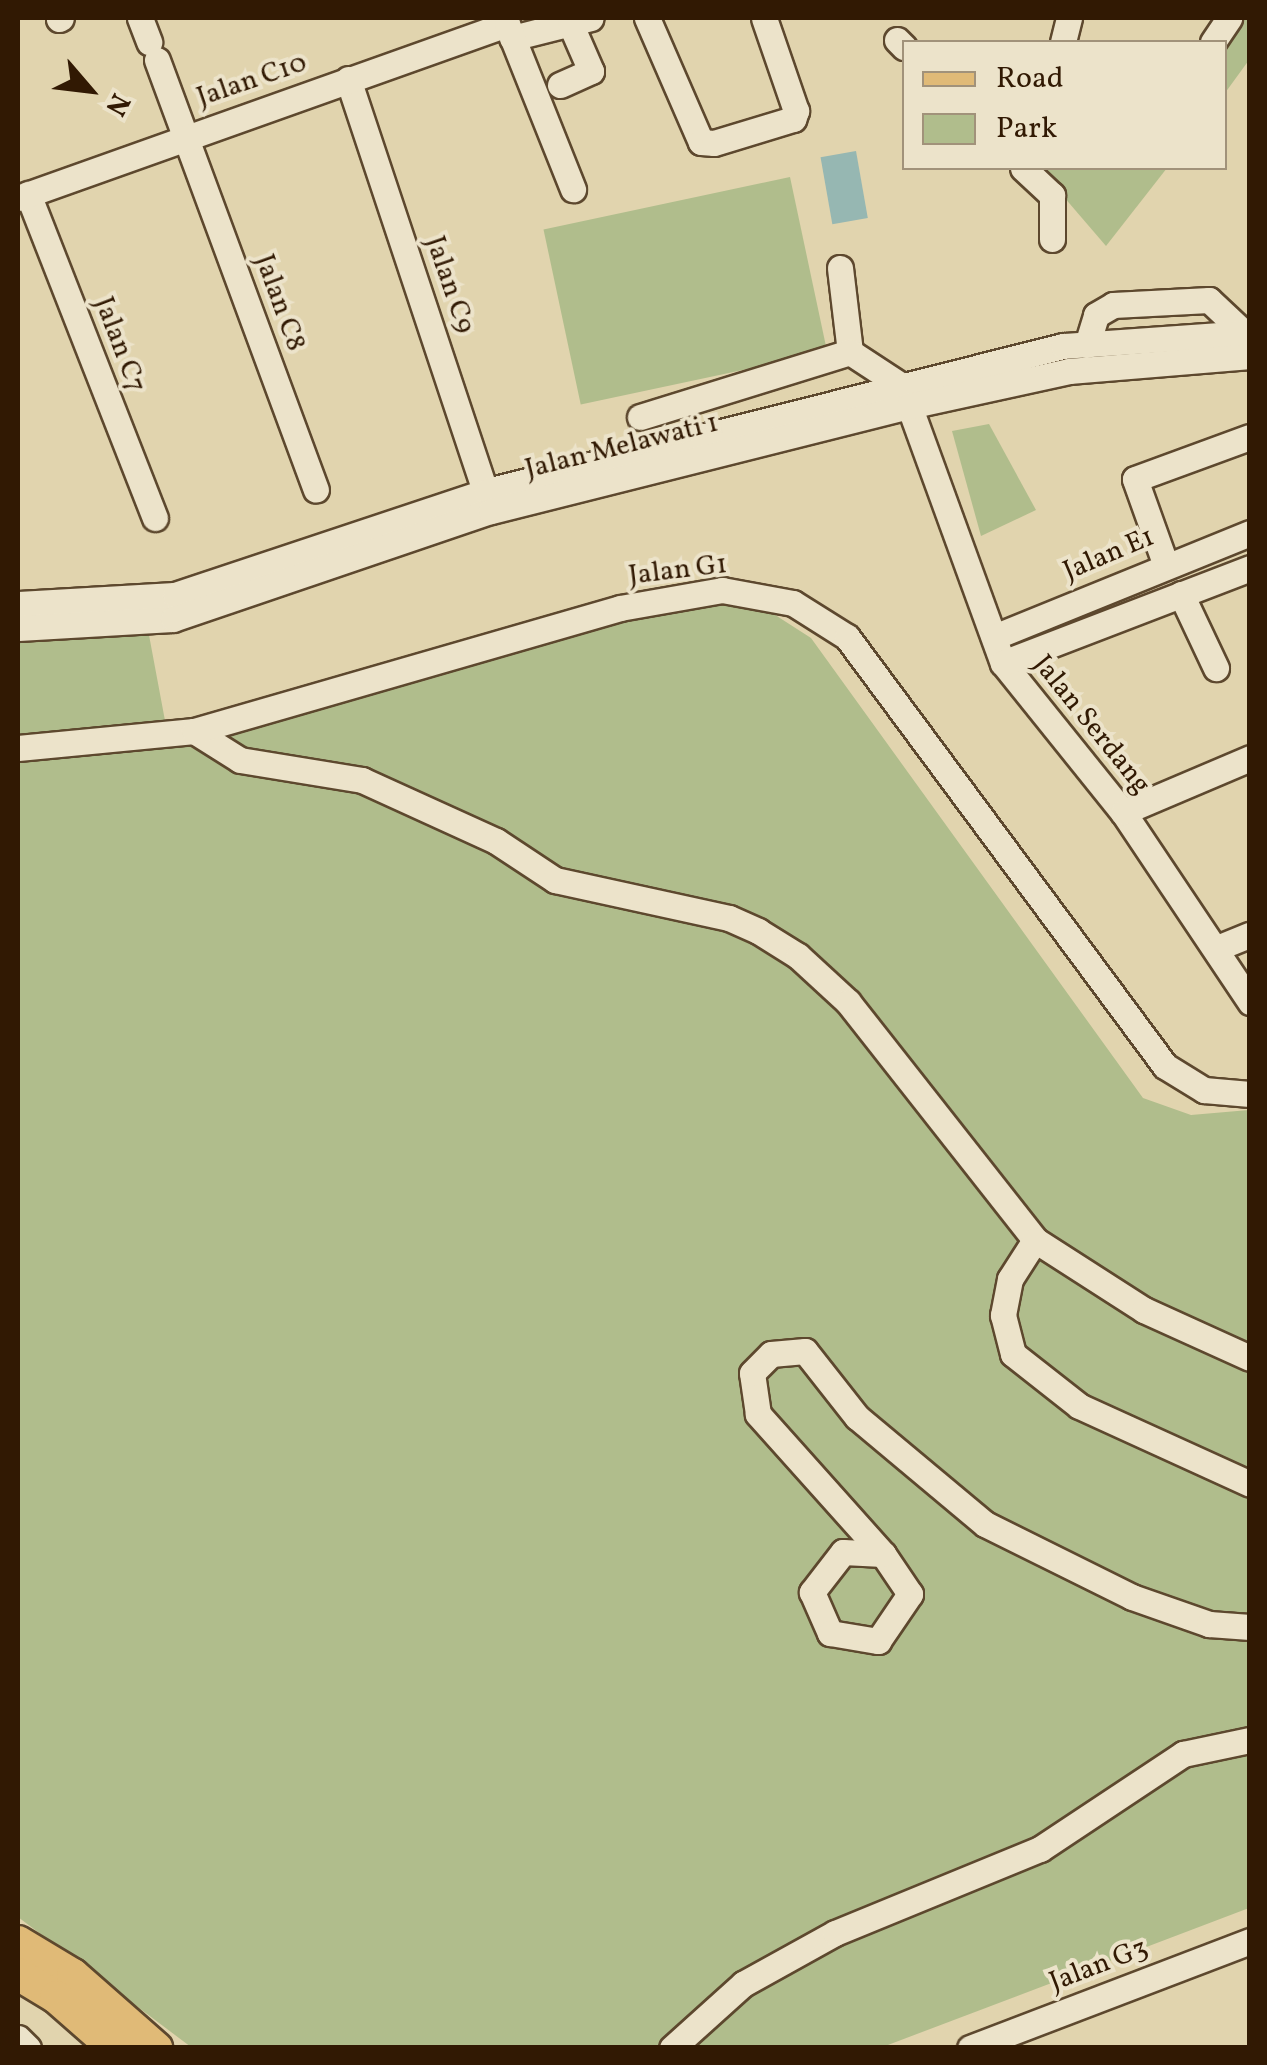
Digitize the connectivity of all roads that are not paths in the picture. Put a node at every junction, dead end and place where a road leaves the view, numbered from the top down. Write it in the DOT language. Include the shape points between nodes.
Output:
graph roads {
  1 [pos="140,18"];
  2 [pos="648,18"];
  3 [pos="764,18"];
  4 [pos="1229,18"];
  5 [pos="581,20"];
  6 [pos="510,31"];
  7 [pos="1214,40"];
  8 [pos="348,79"];
  9 [pos="560,85"];
  10 [pos="184,136"];
  11 [pos="1026,170"];
  12 [pos="573,189"];
  13 [pos="23,196"];
  14 [pos="1052,238"];
  15 [pos="840,268"];
  16 [pos="1248,341"];
  17 [pos="1087,344"];
  18 [pos="850,352"];
  19 [pos="906,396"];
  20 [pos="640,417"];
  21 [pos="1250,438"];
  22 [pos="316,490"];
  23 [pos="489,501"];
  24 [pos="155,518"];
  25 [pos="1250,533"];
  26 [pos="1165,563"];
  27 [pos="1250,568"];
  28 [pos="1181,594"];
  29 [pos="18,604"];
  30 [pos="18,628"];
  31 [pos="994,637"];
  32 [pos="1003,663"];
  33 [pos="1216,668"];
  34 [pos="194,731"];
  35 [pos="18,748"];
  36 [pos="1250,758"];
  37 [pos="1123,812"];
  38 [pos="1250,935"];
  39 [pos="1218,948"];
  40 [pos="1250,1002"];
  41 [pos="1250,1094"];
  42 [pos="1035,1240"];
  43 [pos="1250,1358"];
  44 [pos="1250,1484"];
  45 [pos="883,1554"];
  46 [pos="1250,1627"];
  47 [pos="1250,1740"];
  48 [pos="1250,1940"];
  49 [pos="18,1942"];
  50 [pos="18,1974"];
  51 [pos="18,2038"];
  52 [pos="28,2048"];
  53 [pos="114,2048"];
  54 [pos="156,2048"];
  55 [pos="672,2048"];
  56 [pos="970,2048"];
  1 -- 10 [label="street, Jalan C8"];
  2 -- 3 [label="street" via="701,142 714,144 793,119"];
  4 -- 7 [label="street"];
  5 -- 6 [label="street, Jalan C10"];
  5 -- 9 [label="street" via="591,71"];
  6 -- 8 [label="street, Jalan C10"];
  6 -- 12 [label="street"];
  8 -- 10 [label="street, Jalan C10"];
  8 -- 23 [label="street, Jalan C9"];
  10 -- 13 [label="street, Jalan C10"];
  10 -- 22 [label="street, Jalan C8"];
  11 -- 14 [label="street" via="1052,195"];
  13 -- 24 [label="street, Jalan C7"];
  15 -- 18 [label="street"];
  16 -- 17 [label="street"];
  16 -- 17 [label="street" via="1209,300 1113,305 1096,315"];
  16 -- 19 [label="street"];
  17 -- 19 [label="street"];
  18 -- 19 [label="street"];
  18 -- 20 [label="street"];
  19 -- 23 [label="street"];
  19 -- 31 [label="street, Jalan Serdang"];
  21 -- 26 [label="street" via="1135,479"];
  23 -- 29 [label="street" via="175,595"];
  23 -- 30 [label="street" via="173,619"];
  25 -- 26 [label="street, Jalan E1"];
  26 -- 31 [label="street, Jalan E1"];
  27 -- 28 [label="street"];
  28 -- 32 [label="street"];
  28 -- 33 [label="street"];
  31 -- 32 [label="street, Jalan Serdang"];
  32 -- 37 [label="street, Jalan Serdang"];
  34 -- 35 [label="street, Jalan G1"];
  34 -- 41 [label="street, Jalan G1" via="620,608 722,590 793,603 846,637 1164,1066 1204,1090"];
  34 -- 42 [label="street" via="240,760 362,780 496,841 578,888 730,918 758,930 848,1002"];
  36 -- 37 [label="street"];
  37 -- 39 [label="street, Jalan Serdang"];
  38 -- 39 [label="street"];
  39 -- 40 [label="street, Jalan Serdang"];
  42 -- 43 [label="street" via="1144,1310"];
  42 -- 44 [label="street" via="1010,1280 1003,1316 1013,1354 1079,1406"];
  45 -- 46 [label="street" via="758,1414 752,1373 771,1354 805,1351 858,1417 985,1524 1132,1597 1209,1624"];
  47 -- 55 [label="street" via="1183,1754 1040,1849 835,1932 743,1984"];
  48 -- 56 [label="street, Jalan G3"];
  49 -- 54 [label="main road" via="72,1975"];
  50 -- 53 [label="main road"];
  51 -- 52 [label="street"];
}
